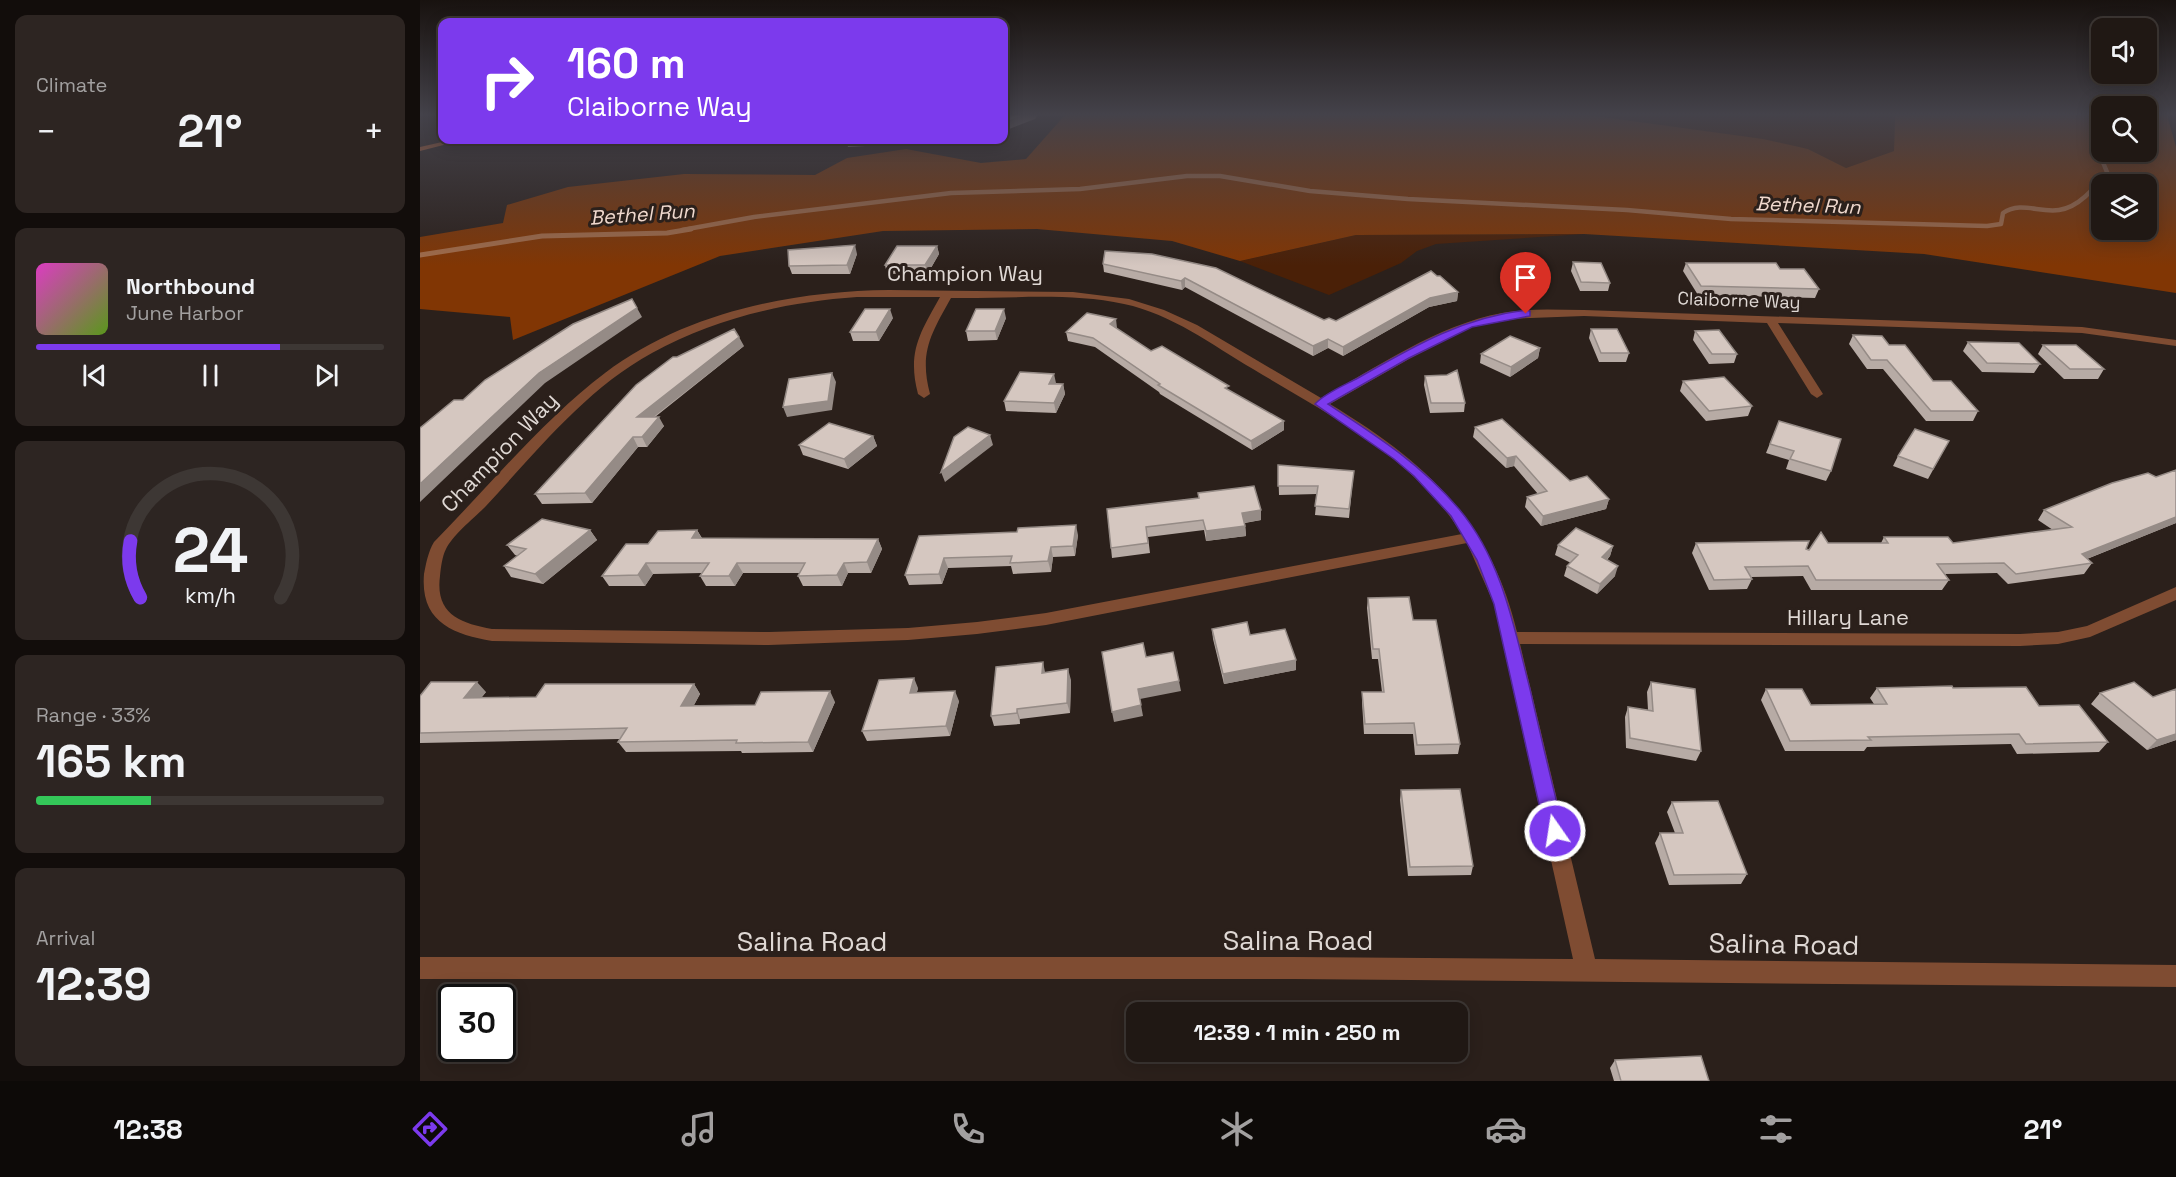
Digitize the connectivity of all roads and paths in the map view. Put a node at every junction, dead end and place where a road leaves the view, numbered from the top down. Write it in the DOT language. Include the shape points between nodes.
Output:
graph roads {
  1 [pos="947,295"];
  2 [pos="1771,320"];
  3 [pos="2176,343"];
  4 [pos="924,393"];
  5 [pos="1816,394"];
  6 [pos="1320,404"];
  7 [pos="1471,537"];
  8 [pos="2176,593"];
  9 [pos="1510,638"];
  10 [pos="420,968"];
  11 [pos="1587,971"];
  12 [pos="2176,976"];
  1 -- 4 [label="street" via="918,350 918,377"];
  1 -- 6 [label="street, Champion Way" via="1066,295 1142,305 1187,325"];
  1 -- 7 [label="street, Champion Way" via="857,294 771,306 692,330 620,366 580,398 439,546 425,578 430,609 464,631 492,635 885,636 1046,619"];
  2 -- 3 [label="street, Claiborne Way" via="2082,330"];
  2 -- 5 [label="street"];
  2 -- 6 [label="street, Claiborne Way" via="1554,312 1503,316 1451,333"];
  6 -- 7 [label="street, Champion Way" via="1419,473 1456,513"];
  7 -- 9 [label="street, Champion Way" via="1494,580"];
  8 -- 9 [label="street, Hillary Lane" via="2090,631 2058,638"];
  9 -- 11 [label="street, Champion Way"];
  10 -- 11 [label="street, Salina Road"];
  11 -- 12 [label="street, Salina Road"];
}
